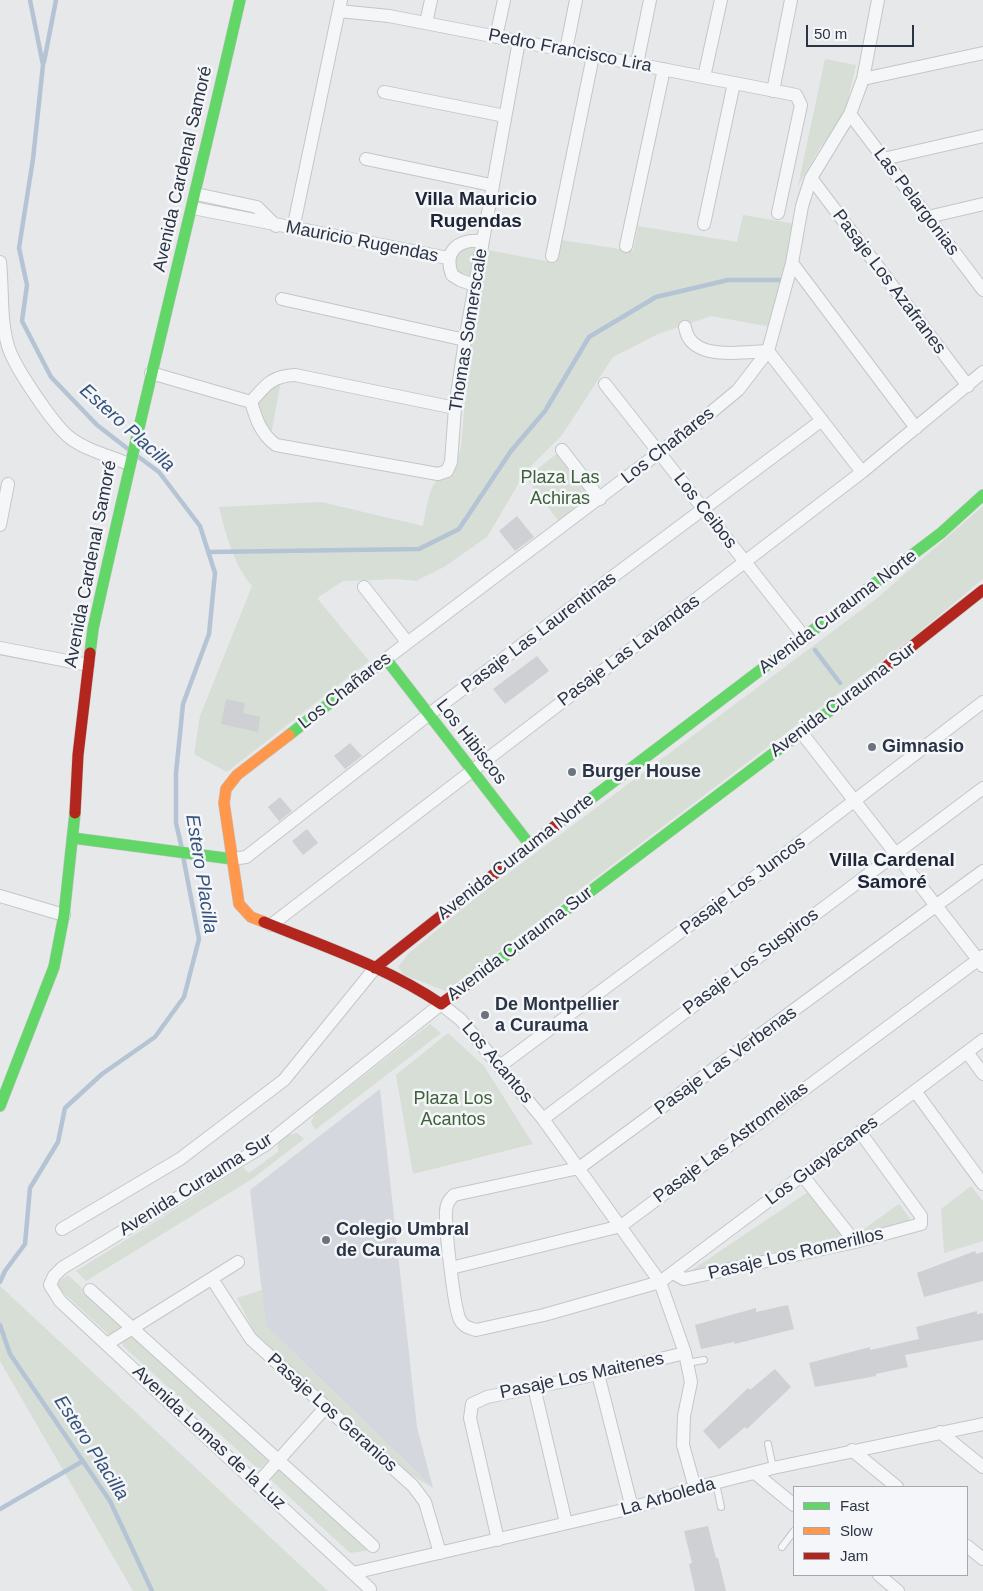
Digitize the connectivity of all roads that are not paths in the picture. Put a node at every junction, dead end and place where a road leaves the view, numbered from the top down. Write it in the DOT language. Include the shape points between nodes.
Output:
graph roads {
  1 [pos="240,0"];
  2 [pos="431,0"];
  3 [pos="504,0"];
  4 [pos="576,0"];
  5 [pos="650,0"];
  6 [pos="721,0"];
  7 [pos="791,0"];
  8 [pos="878,0"];
  9 [pos="340,6"];
  10 [pos="426,23"];
  11 [pos="496,37"];
  12 [pos="519,41"];
  13 [pos="566,50"];
  14 [pos="983,53"];
  15 [pos="593,56"];
  16 [pos="637,64"];
  17 [pos="664,70"];
  18 [pos="704,77"];
  19 [pos="863,79"];
  20 [pos="734,83"];
  21 [pos="773,91"];
  22 [pos="384,92"];
  23 [pos="850,114"];
  24 [pos="505,116"];
  25 [pos="983,136"];
  26 [pos="883,158"];
  27 [pos="366,159"];
  28 [pos="811,178"];
  29 [pos="492,185"];
  30 [pos="196,194"];
  31 [pos="983,204"];
  32 [pos="192,208"];
  33 [pos="778,213"];
  34 [pos="928,217"];
  35 [pos="704,224"];
  36 [pos="276,226"];
  37 [pos="292,229"];
  38 [pos="482,241"];
  39 [pos="626,246"];
  40 [pos="552,256"];
  41 [pos="448,258"];
  42 [pos="0,262"];
  43 [pos="792,263"];
  44 [pos="474,285"];
  45 [pos="983,290"];
  46 [pos="282,299"];
  47 [pos="685,327"];
  48 [pos="465,340"];
  49 [pos="768,350"];
  50 [pos="983,372"];
  51 [pos="151,373"];
  52 [pos="605,384"];
  53 [pos="968,386"];
  54 [pos="251,402"];
  55 [pos="456,408"];
  56 [pos="822,420"];
  57 [pos="916,428"];
  58 [pos="562,450"];
  59 [pos="659,453"];
  60 [pos="128,464"];
  61 [pos="862,472"];
  62 [pos="8,484"];
  63 [pos="983,495"];
  64 [pos="600,499"];
  65 [pos="704,510"];
  66 [pos="0,525"];
  67 [pos="745,562"];
  68 [pos="364,587"];
  69 [pos="983,590"];
  70 [pos="805,638"];
  71 [pos="407,642"];
  72 [pos="0,648"];
  73 [pos="386,659"];
  74 [pos="88,665"];
  75 [pos="983,702"];
  76 [pos="428,715"];
  77 [pos="801,732"];
  78 [pos="472,771"];
  79 [pos="983,788"];
  80 [pos="854,801"];
  81 [pos="73,838"];
  82 [pos="530,845"];
  83 [pos="896,854"];
  84 [pos="232,859"];
  85 [pos="983,872"];
  86 [pos="0,896"];
  87 [pos="937,907"];
  88 [pos="64,915"];
  89 [pos="271,925"];
  90 [pos="981,961"];
  91 [pos="375,968"];
  92 [pos="441,1004"];
  93 [pos="983,1040"];
  94 [pos="967,1052"];
  95 [pos="500,1066"];
  96 [pos="983,1074"];
  97 [pos="915,1090"];
  98 [pos="0,1106"];
  99 [pos="543,1119"];
  100 [pos="860,1132"];
  101 [pos="579,1168"];
  102 [pos="803,1176"];
  103 [pos="983,1184"];
  104 [pos="621,1226"];
  105 [pos="62,1228"];
  106 [pos="855,1242"];
  107 [pos="238,1262"];
  108 [pos="451,1268"];
  109 [pos="673,1273"];
  110 [pos="212,1279"];
  111 [pos="660,1282"];
  112 [pos="50,1285"];
  113 [pos="90,1290"];
  114 [pos="132,1328"];
  115 [pos="107,1344"];
  116 [pos="686,1358"];
  117 [pos="704,1360"];
  118 [pos="598,1374"];
  119 [pos="534,1387"];
  120 [pos="325,1408"];
  121 [pos="983,1424"];
  122 [pos="940,1432"];
  123 [pos="768,1444"];
  124 [pos="852,1450"];
  125 [pos="278,1460"];
  126 [pos="983,1467"];
  127 [pos="773,1468"];
  128 [pos="755,1473"];
  129 [pos="258,1483"];
  130 [pos="716,1483"];
  131 [pos="896,1486"];
  132 [pos="695,1488"];
  133 [pos="793,1505"];
  134 [pos="721,1507"];
  135 [pos="632,1508"];
  136 [pos="566,1523"];
  137 [pos="793,1532"];
  138 [pos="498,1540"];
  139 [pos="373,1546"];
  140 [pos="968,1547"];
  141 [pos="782,1548"];
  142 [pos="440,1553"];
  143 [pos="983,1559"];
  144 [pos="353,1573"];
  145 [pos="887,1577"];
  146 [pos="370,1589"];
  147 [pos="898,1591"];
  1 -- 30 [label="street, Avenida Cardenal Samoré"];
  2 -- 10 [label="street"];
  3 -- 11 [label="street"];
  4 -- 13 [label="street"];
  5 -- 16 [label="street"];
  6 -- 18 [label="street"];
  7 -- 21 [label="street"];
  8 -- 19 [label="street, Los Chañares"];
  9 -- 10 [label="street, Pedro Francisco Lira"];
  9 -- 37 [label="street"];
  10 -- 11 [label="street, Pedro Francisco Lira"];
  11 -- 12 [label="street, Pedro Francisco Lira"];
  12 -- 13 [label="street, Pedro Francisco Lira"];
  12 -- 24 [label="street, Thomas Somerscale"];
  13 -- 15 [label="street, Pedro Francisco Lira"];
  14 -- 19 [label="street"];
  15 -- 16 [label="street, Pedro Francisco Lira"];
  15 -- 40 [label="street"];
  16 -- 17 [label="street, Pedro Francisco Lira"];
  17 -- 18 [label="street, Pedro Francisco Lira"];
  17 -- 39 [label="street"];
  18 -- 20 [label="street, Pedro Francisco Lira"];
  19 -- 23 [label="street, Los Chañares"];
  20 -- 21 [label="street, Pedro Francisco Lira"];
  20 -- 35 [label="street"];
  21 -- 33 [label="street, Pedro Francisco Lira" via="796,96 801,105"];
  22 -- 24 [label="street"];
  23 -- 26 [label="street, Las Pelargonias"];
  23 -- 28 [label="street, Los Chañares"];
  24 -- 29 [label="street, Thomas Somerscale"];
  25 -- 26 [label="street"];
  26 -- 34 [label="street, Las Pelargonias"];
  27 -- 29 [label="street"];
  28 -- 43 [label="street, Los Chañares" via="802,206"];
  28 -- 53 [label="street, Pasaje Los Azafranes"];
  29 -- 38 [label="street, Thomas Somerscale"];
  30 -- 32 [label="street, Avenida Cardenal Samoré"];
  30 -- 36 [label="street, Mauricio Rugendas" via="257,207"];
  31 -- 34 [label="street"];
  32 -- 36 [label="street, Mauricio Rugendas"];
  32 -- 51 [label="street, Avenida Cardenal Samoré"];
  34 -- 45 [label="street, Las Pelargonias"];
  36 -- 37 [label="street, Mauricio Rugendas"];
  37 -- 41 [label="street, Mauricio Rugendas"];
  38 -- 41 [label="street, Mauricio Rugendas" via="471,240 461,244"];
  38 -- 44 [label="street, Thomas Somerscale"];
  41 -- 44 [label="street, Mauricio Rugendas" via="452,274"];
  42 -- 60 [label="street" via="8,349 18,367 70,437"];
  43 -- 49 [label="street, Los Chañares"];
  43 -- 57 [label="street"];
  44 -- 48 [label="street, Thomas Somerscale"];
  46 -- 48 [label="street"];
  47 -- 49 [label="street" via="686,336 694,346 706,350"];
  48 -- 55 [label="street, Thomas Somerscale"];
  49 -- 56 [label="street"];
  49 -- 59 [label="street, Los Chañares" via="738,390"];
  50 -- 53 [label="street, Pasaje Las Lavandas"];
  51 -- 54 [label="street"];
  51 -- 60 [label="street, Avenida Cardenal Samoré"];
  52 -- 59 [label="street, Los Ceibos"];
  53 -- 57 [label="street, Pasaje Las Lavandas"];
  54 -- 55 [label="street" via="269,382 282,375 295,375"];
  54 -- 55 [label="street, Thomas Somerscale" via="257,422 276,445 438,474 447,470 452,462"];
  56 -- 61 [label="street"];
  56 -- 65 [label="street, Pasaje Las Laurentinas"];
  57 -- 61 [label="street, Pasaje Las Lavandas"];
  58 -- 64 [label="street"];
  59 -- 64 [label="street, Los Chañares"];
  59 -- 65 [label="street, Los Ceibos"];
  60 -- 74 [label="street, Avenida Cardenal Samoré"];
  61 -- 67 [label="street, Pasaje Las Lavandas"];
  62 -- 66 [label="street"];
  63 -- 70 [label="street, Avenida Curauma Norte" via="941,533"];
  64 -- 71 [label="street, Los Chañares"];
  65 -- 67 [label="street, Los Ceibos"];
  65 -- 76 [label="street, Pasaje Las Laurentinas"];
  67 -- 70 [label="street, Los Ceibos"];
  67 -- 78 [label="street, Pasaje Las Lavandas"];
  68 -- 71 [label="street"];
  69 -- 77 [label="street, Avenida Curauma Sur"];
  70 -- 82 [label="street, Avenida Curauma Norte"];
  71 -- 73 [label="street, Los Chañares"];
  72 -- 74 [label="street"];
  73 -- 76 [label="street, Los Hibiscos"];
  73 -- 84 [label="street, Los Chañares" via="237,774 226,789 224,803"];
  74 -- 81 [label="street, Avenida Cardenal Samoré"];
  75 -- 80 [label="street, Pasaje Los Juncos"];
  76 -- 78 [label="street, Los Hibiscos"];
  76 -- 84 [label="street, Pasaje Las Laurentinas" via="246,857"];
  77 -- 80 [label="street"];
  77 -- 92 [label="street, Avenida Curauma Sur"];
  78 -- 82 [label="street, Los Hibiscos"];
  78 -- 89 [label="street, Pasaje Las Lavandas"];
  79 -- 83 [label="street, Pasaje Los Suspiros"];
  80 -- 83 [label="street"];
  80 -- 95 [label="street, Pasaje Los Juncos"];
  81 -- 84 [label="street"];
  81 -- 88 [label="street, Avenida Cardenal Samoré"];
  82 -- 91 [label="street, Avenida Curauma Norte"];
  83 -- 87 [label="street"];
  83 -- 99 [label="street, Pasaje Los Suspiros"];
  84 -- 89 [label="street, Los Acantos" via="239,904 251,917"];
  85 -- 87 [label="street, Pasaje Las Verbenas"];
  86 -- 88 [label="street"];
  87 -- 90 [label="street"];
  87 -- 101 [label="street, Pasaje Las Verbenas"];
  88 -- 98 [label="street, Avenida Cardenal Samoré" via="54,967"];
  89 -- 91 [label="street, Los Acantos"];
  90 -- 104 [label="street, Pasaje Las Astromelias"];
  91 -- 92 [label="street, Los Acantos" via="412,985"];
  91 -- 105 [label="street, Avenida Curauma Norte" via="284,1080 180,1160"];
  92 -- 95 [label="street, Los Acantos" via="461,1020"];
  92 -- 112 [label="street, Avenida Curauma Sur" via="265,1145 62,1268"];
  93 -- 94 [label="street, Los Guayacanes"];
  94 -- 96 [label="street"];
  94 -- 97 [label="street, Los Guayacanes"];
  95 -- 99 [label="street, Los Acantos"];
  97 -- 100 [label="street, Los Guayacanes"];
  97 -- 103 [label="street"];
  99 -- 101 [label="street, Los Acantos"];
  100 -- 102 [label="street, Los Guayacanes"];
  100 -- 106 [label="street, Pasaje Los Romerillos" via="921,1216 921,1224"];
  101 -- 104 [label="street, Los Acantos"];
  101 -- 108 [label="street, Pasaje Las Verbenas" via="454,1195 446,1211"];
  102 -- 106 [label="street"];
  102 -- 109 [label="street, Los Guayacanes"];
  104 -- 108 [label="street, Pasaje Las Astromelias"];
  104 -- 111 [label="street, Los Acantos"];
  106 -- 109 [label="street, Pasaje Los Romerillos" via="684,1279"];
  107 -- 110 [label="street"];
  108 -- 111 [label="street" via="459,1319 466,1327 476,1330 544,1315"];
  109 -- 111 [label="street, Los Guayacanes"];
  110 -- 114 [label="street"];
  110 -- 120 [label="street, Pasaje Los Geranios" via="251,1339"];
  111 -- 116 [label="street, Los Acantos"];
  112 -- 115 [label="street, Avenida Lomas de la Luz" via="60,1302"];
  113 -- 114 [label="street"];
  114 -- 115 [label="street"];
  114 -- 125 [label="street"];
  115 -- 129 [label="street, Avenida Lomas de la Luz"];
  116 -- 117 [label="lane"];
  116 -- 118 [label="street, Pasaje Los Maitenes"];
  116 -- 132 [label="street, Los Acantos" via="691,1382 684,1416 683,1445"];
  118 -- 119 [label="street, Pasaje Los Maitenes"];
  118 -- 135 [label="street"];
  119 -- 136 [label="street"];
  119 -- 138 [label="street, Pasaje Los Maitenes" via="472,1404 470,1418"];
  120 -- 125 [label="street"];
  120 -- 142 [label="street, Pasaje Los Geranios" via="413,1486 425,1502"];
  121 -- 122 [label="street, La Arboleda"];
  122 -- 124 [label="street, La Arboleda"];
  122 -- 126 [label="street"];
  123 -- 127 [label="lane"];
  124 -- 127 [label="street, La Arboleda"];
  124 -- 131 [label="street"];
  125 -- 129 [label="street"];
  125 -- 139 [label="street"];
  127 -- 128 [label="street, La Arboleda"];
  128 -- 130 [label="street, La Arboleda"];
  128 -- 133 [label="street"];
  129 -- 144 [label="street, Avenida Lomas de la Luz"];
  130 -- 132 [label="street, La Arboleda"];
  130 -- 134 [label="lane"];
  132 -- 135 [label="street, La Arboleda"];
  135 -- 136 [label="street, La Arboleda"];
  136 -- 138 [label="street, La Arboleda"];
  137 -- 141 [label="lane"];
  138 -- 142 [label="street, La Arboleda"];
  140 -- 143 [label="street"];
  142 -- 144 [label="street, La Arboleda"];
  144 -- 146 [label="street, Avenida Lomas de la Luz"];
  145 -- 147 [label="street"];
}
